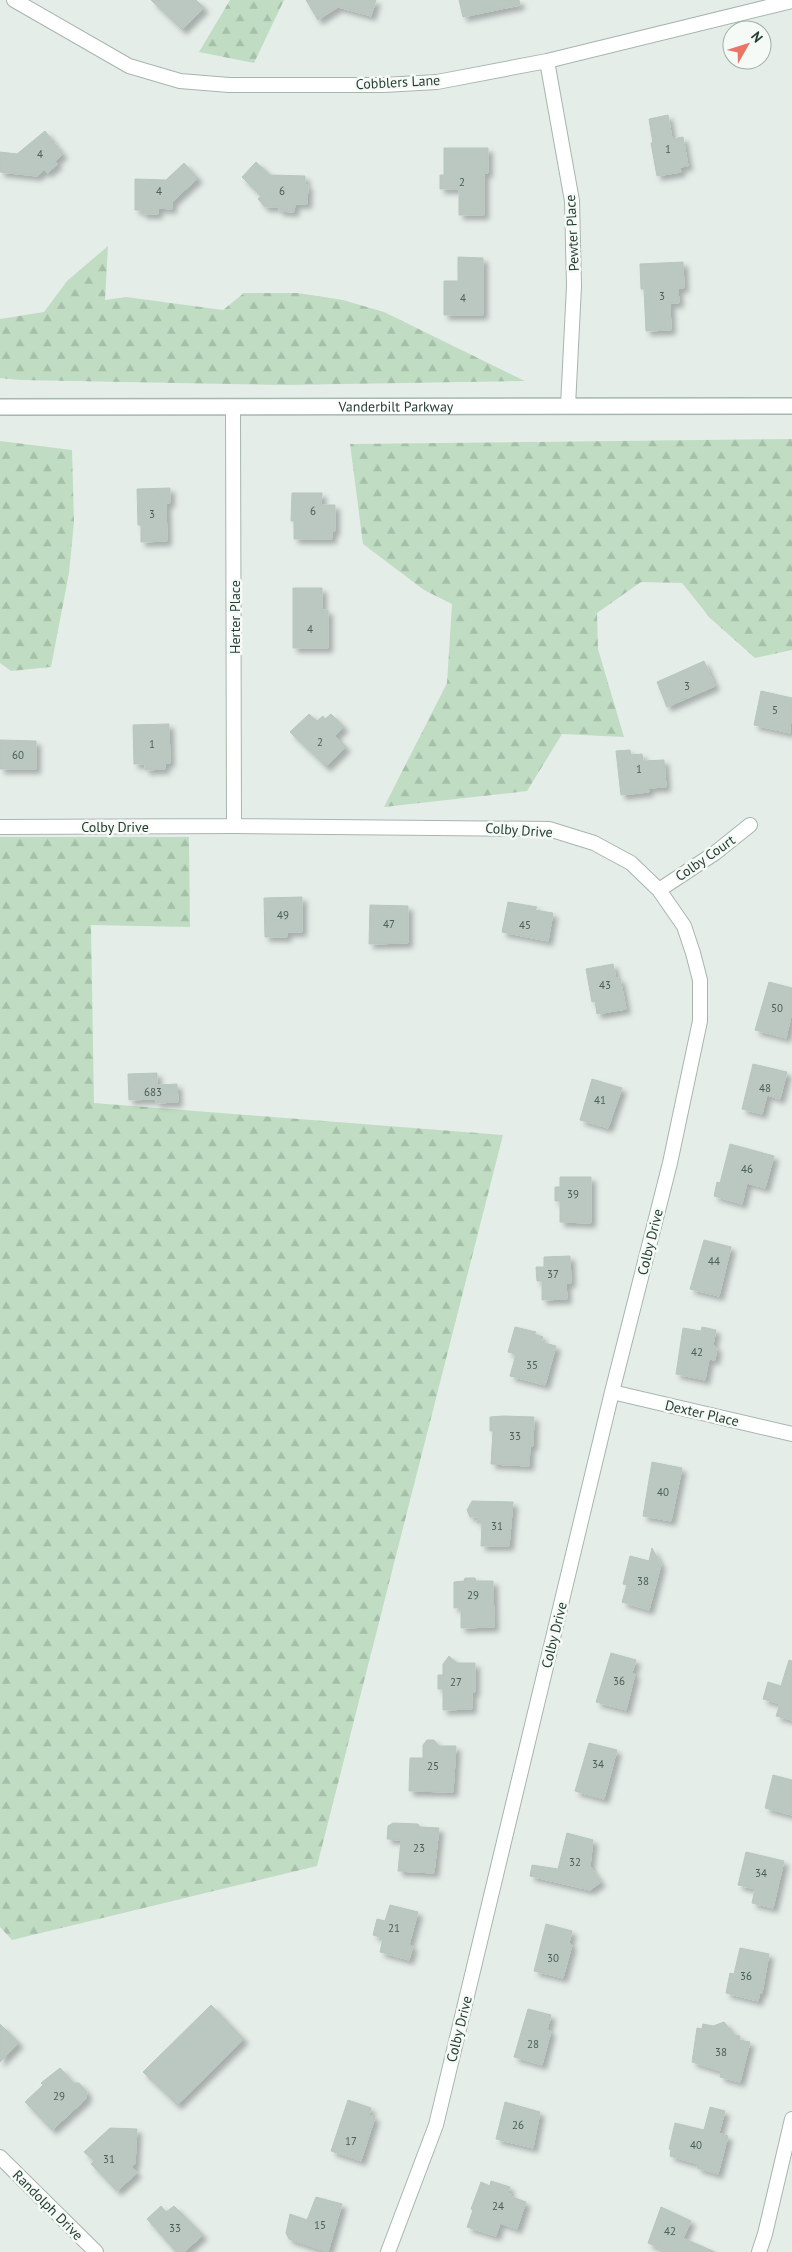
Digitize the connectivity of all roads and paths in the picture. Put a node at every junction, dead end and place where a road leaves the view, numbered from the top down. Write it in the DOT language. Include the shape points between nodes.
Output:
graph roads {
  1 [pos="14,0"];
  2 [pos="792,1"];
  3 [pos="547,61"];
  4 [pos="568,406"];
  5 [pos="792,406"];
  6 [pos="0,407"];
  7 [pos="233,408"];
  8 [pos="750,825"];
  9 [pos="234,826"];
  10 [pos="0,827"];
  11 [pos="659,890"];
  12 [pos="612,1392"];
  13 [pos="792,1434"];
  14 [pos="792,2119"];
  15 [pos="0,2157"];
  16 [pos="96,2252"];
  17 [pos="388,2252"];
  18 [pos="759,2252"];
  1 -- 3 [label="street, Cobblers Lane" via="129,66 180,81 229,85 438,82"];
  2 -- 3 [label="street, Cobblers Lane"];
  3 -- 4 [label="street, Pewter Place" via="572,201 574,286"];
  4 -- 5 [label="main road, Vanderbilt Parkway"];
  4 -- 7 [label="main road, Vanderbilt Parkway"];
  6 -- 7 [label="main road, Vanderbilt Parkway"];
  7 -- 9 [label="street, Herter Place"];
  8 -- 11 [label="street, Colby Court"];
  9 -- 10 [label="street, Colby Drive"];
  9 -- 11 [label="street, Colby Drive" via="549,829 594,843 631,863"];
  11 -- 12 [label="street, Colby Drive" via="684,926 694,953 700,980 700,1022 670,1163"];
  12 -- 13 [label="street, Dexter Place"];
  12 -- 17 [label="street, Colby Drive" via="436,2125"];
  14 -- 18 [label="street"];
  15 -- 16 [label="street, Randolph Drive"];
}
